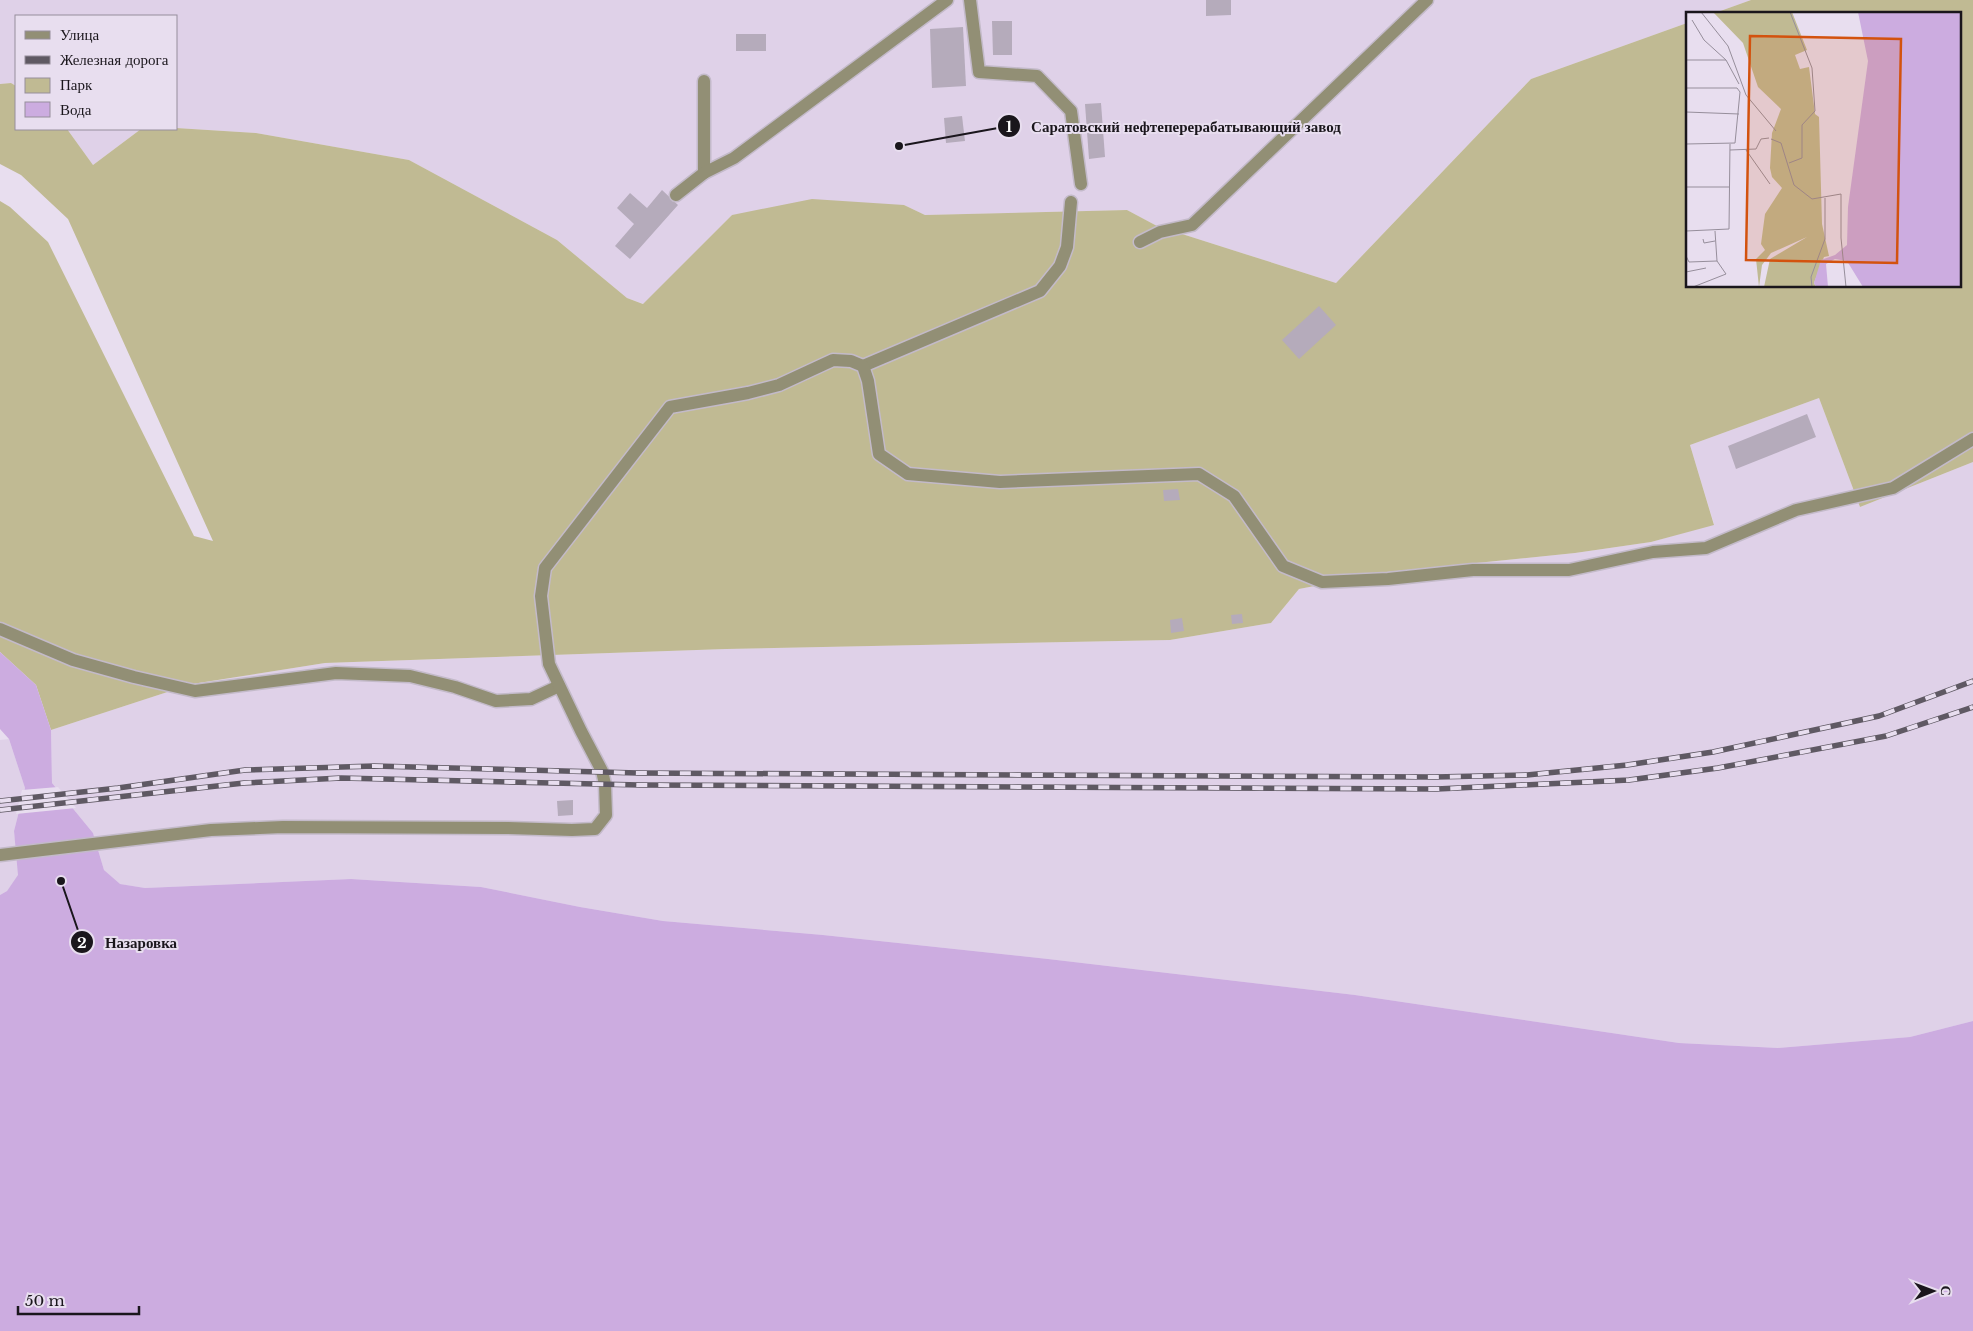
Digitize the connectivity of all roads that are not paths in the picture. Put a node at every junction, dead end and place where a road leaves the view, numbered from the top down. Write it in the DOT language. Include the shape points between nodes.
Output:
graph roads {
  1 [pos="947,0"];
  2 [pos="970,0"];
  3 [pos="1427,0"];
  4 [pos="704,82"];
  5 [pos="704,173"];
  6 [pos="1082,184"];
  7 [pos="676,195"];
  8 [pos="1071,202"];
  9 [pos="1140,242"];
  10 [pos="863,366"];
  11 [pos="1973,439"];
  12 [pos="0,629"];
  13 [pos="560,686"];
  14 [pos="0,856"];
  1 -- 5 [label="lane" via="734,158"];
  2 -- 6 [label="lane" via="979,72 1037,76 1071,111"];
  3 -- 9 [label="lane" via="1192,225 1160,232"];
  4 -- 5 [label="lane"];
  5 -- 7 [label="lane"];
  8 -- 10 [label="lane" via="1067,247 1060,266 1040,291"];
  10 -- 11 [label="lane" via="879,454 908,474 1000,482 1199,474 1234,496 1283,566 1322,582 1388,580 1473,570 1569,570 1654,552 1706,548 1796,510 1893,488"];
  10 -- 13 [label="lane" via="851,361 833,360 779,385 670,407 545,568 541,596 549,664"];
  12 -- 13 [label="lane" via="73,660 195,691 336,673 410,676 496,701 531,699"];
  13 -- 14 [label="lane" via="602,771 606,815 595,829 282,827 211,830"];
}
